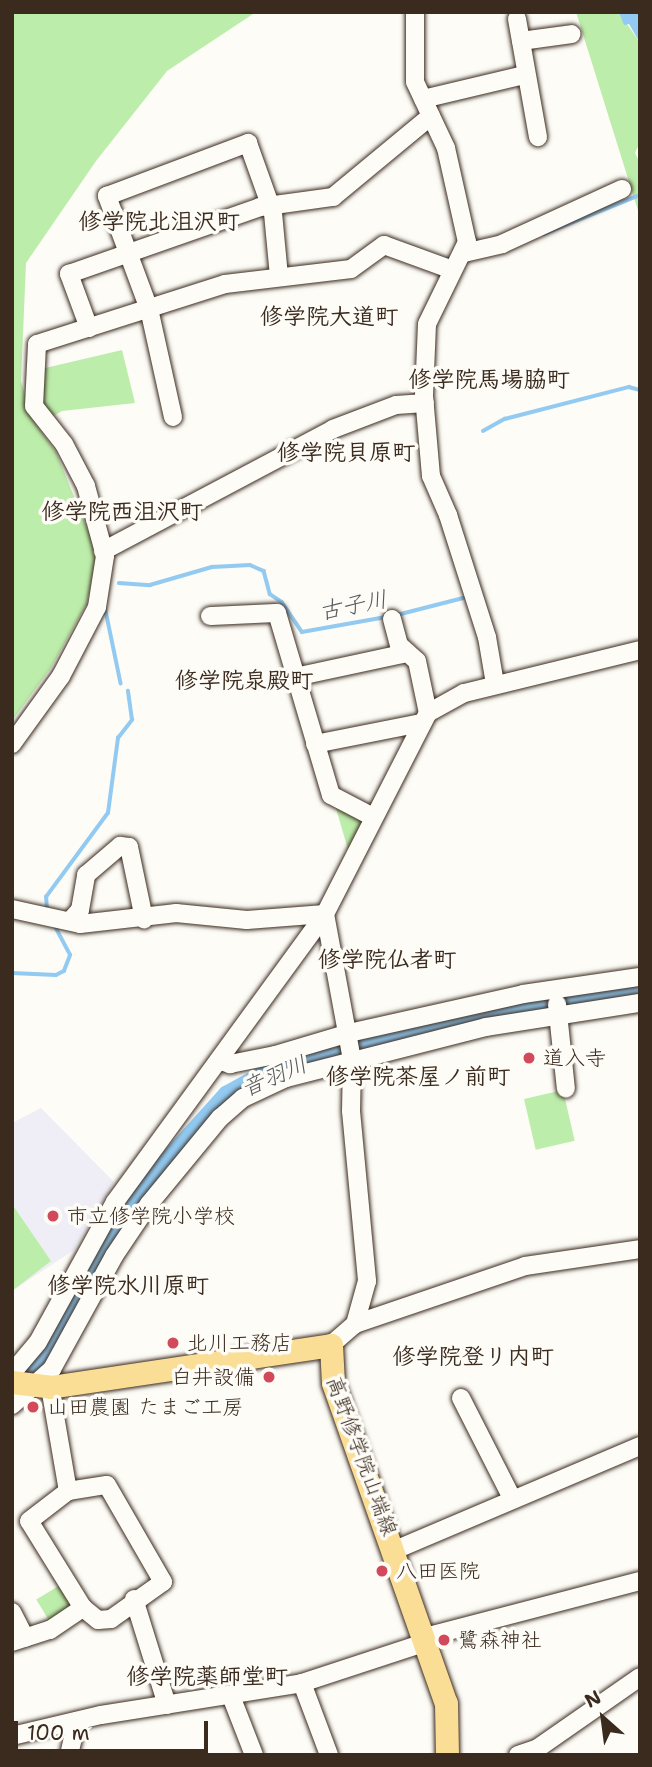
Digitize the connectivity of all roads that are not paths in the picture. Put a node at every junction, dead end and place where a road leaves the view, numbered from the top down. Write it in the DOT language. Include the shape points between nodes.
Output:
graph roads {
  1 [pos="415,12"];
  2 [pos="517,19"];
  3 [pos="572,34"];
  4 [pos="521,41"];
  5 [pos="524,75"];
  6 [pos="423,99"];
  7 [pos="431,116"];
  8 [pos="538,137"];
  9 [pos="622,189"];
  10 [pos="271,206"];
  11 [pos="127,252"];
  12 [pos="464,253"];
  13 [pos="450,269"];
  14 [pos="279,277"];
  15 [pos="149,309"];
  16 [pos="89,328"];
  17 [pos="425,403"];
  18 [pos="173,417"];
  19 [pos="103,551"];
  20 [pos="210,616"];
  21 [pos="392,619"];
  22 [pos="640,650"];
  23 [pos="407,653"];
  24 [pos="295,677"];
  25 [pos="495,684"];
  26 [pos="424,718"];
  27 [pos="12,744"];
  28 [pos="315,744"];
  29 [pos="373,817"];
  30 [pos="12,909"];
  31 [pos="325,914"];
  32 [pos="144,919"];
  33 [pos="70,921"];
  34 [pos="640,977"];
  35 [pos="556,990"];
  36 [pos="640,1003"];
  37 [pos="559,1015"];
  38 [pos="349,1033"];
  39 [pos="352,1060"];
  40 [pos="222,1061"];
  41 [pos="566,1089"];
  42 [pos="640,1249"];
  43 [pos="355,1324"];
  44 [pos="331,1345"];
  45 [pos="29,1383"];
  46 [pos="461,1398"];
  47 [pos="12,1405"];
  48 [pos="640,1447"];
  49 [pos="68,1492"];
  50 [pos="513,1500"];
  51 [pos="395,1550"];
  52 [pos="640,1581"];
  53 [pos="134,1599"];
  54 [pos="83,1608"];
  55 [pos="12,1612"];
  56 [pos="426,1639"];
  57 [pos="19,1640"];
  58 [pos="640,1677"];
  59 [pos="302,1683"];
  60 [pos="231,1696"];
  61 [pos="167,1705"];
  62 [pos="77,1721"];
  63 [pos="12,1736"];
  64 [pos="69,1755"];
  65 [pos="254,1755"];
  66 [pos="329,1755"];
  67 [pos="447,1755"];
  68 [pos="517,1755"];
  1 -- 6 [label="street" via="413,71"];
  2 -- 4 [label="street"];
  3 -- 4 [label="street"];
  4 -- 5 [label="street"];
  5 -- 6 [label="street"];
  5 -- 8 [label="street"];
  6 -- 7 [label="street"];
  7 -- 10 [label="street" via="333,197"];
  7 -- 12 [label="street" via="453,175 467,242"];
  9 -- 12 [label="street" via="502,244"];
  10 -- 11 [label="street"];
  10 -- 11 [label="street" via="248,143 107,196"];
  10 -- 14 [label="street"];
  11 -- 15 [label="street"];
  11 -- 16 [label="street" via="69,274"];
  12 -- 13 [label="street"];
  13 -- 14 [label="street" via="384,245 351,269"];
  13 -- 17 [label="street" via="427,324"];
  14 -- 15 [label="street" via="225,284"];
  15 -- 16 [label="street"];
  15 -- 18 [label="street"];
  16 -- 19 [label="street" via="37,344 34,406 64,444 86,486"];
  17 -- 19 [label="street" via="396,405 333,429"];
  17 -- 25 [label="street" via="430,476 448,515 486,637"];
  19 -- 27 [label="street" via="97,607 61,676"];
  20 -- 24 [label="street" via="277,613"];
  21 -- 23 [label="street" via="398,645"];
  22 -- 25 [label="street"];
  23 -- 24 [label="street"];
  23 -- 26 [label="street" via="417,661"];
  24 -- 28 [label="street"];
  25 -- 26 [label="street" via="438,704"];
  26 -- 28 [label="street"];
  26 -- 29 [label="street"];
  28 -- 29 [label="street" via="331,795"];
  29 -- 31 [label="street"];
  30 -- 33 [label="street"];
  31 -- 32 [label="street" via="247,920 176,913"];
  31 -- 38 [label="street"];
  31 -- 40 [label="street"];
  32 -- 33 [label="street"];
  32 -- 33 [label="street" via="129,847 120,846 86,875 80,909"];
  34 -- 35 [label="street"];
  35 -- 37 [label="street"];
  35 -- 38 [label="street"];
  36 -- 37 [label="street"];
  37 -- 39 [label="street" via="486,1027"];
  37 -- 41 [label="street"];
  38 -- 39 [label="street"];
  38 -- 40 [label="street" via="275,1055 230,1064"];
  39 -- 43 [label="street" via="351,1111 368,1281"];
  39 -- 45 [label="street" via="264,1086 220,1118 134,1225 65,1349"];
  40 -- 45 [label="street" via="116,1202 38,1342"];
  42 -- 43 [label="street" via="525,1266"];
  43 -- 44 [label="street"];
  44 -- 45 [label="main road, 高野修学院山端線"];
  44 -- 51 [label="main road, 高野修学院山端線" via="333,1383"];
  45 -- 47 [label="street"];
  45 -- 49 [label="street"];
  46 -- 50 [label="street"];
  48 -- 50 [label="street"];
  49 -- 53 [label="street" via="107,1485 163,1582"];
  49 -- 54 [label="street" via="29,1521"];
  50 -- 51 [label="street"];
  51 -- 56 [label="main road, 高野修学院山端線"];
  52 -- 56 [label="street"];
  53 -- 54 [label="street" via="111,1619 98,1620"];
  53 -- 61 [label="street"];
  54 -- 57 [label="street" via="50,1630"];
  55 -- 57 [label="street"];
  56 -- 59 [label="street"];
  56 -- 67 [label="main road, 高野修学院山端線" via="446,1703"];
  58 -- 68 [label="street" via="538,1748"];
  59 -- 60 [label="street"];
  59 -- 66 [label="street"];
  60 -- 61 [label="street"];
  60 -- 65 [label="street"];
  61 -- 62 [label="street"];
  62 -- 63 [label="street"];
  62 -- 64 [label="street"];
}
